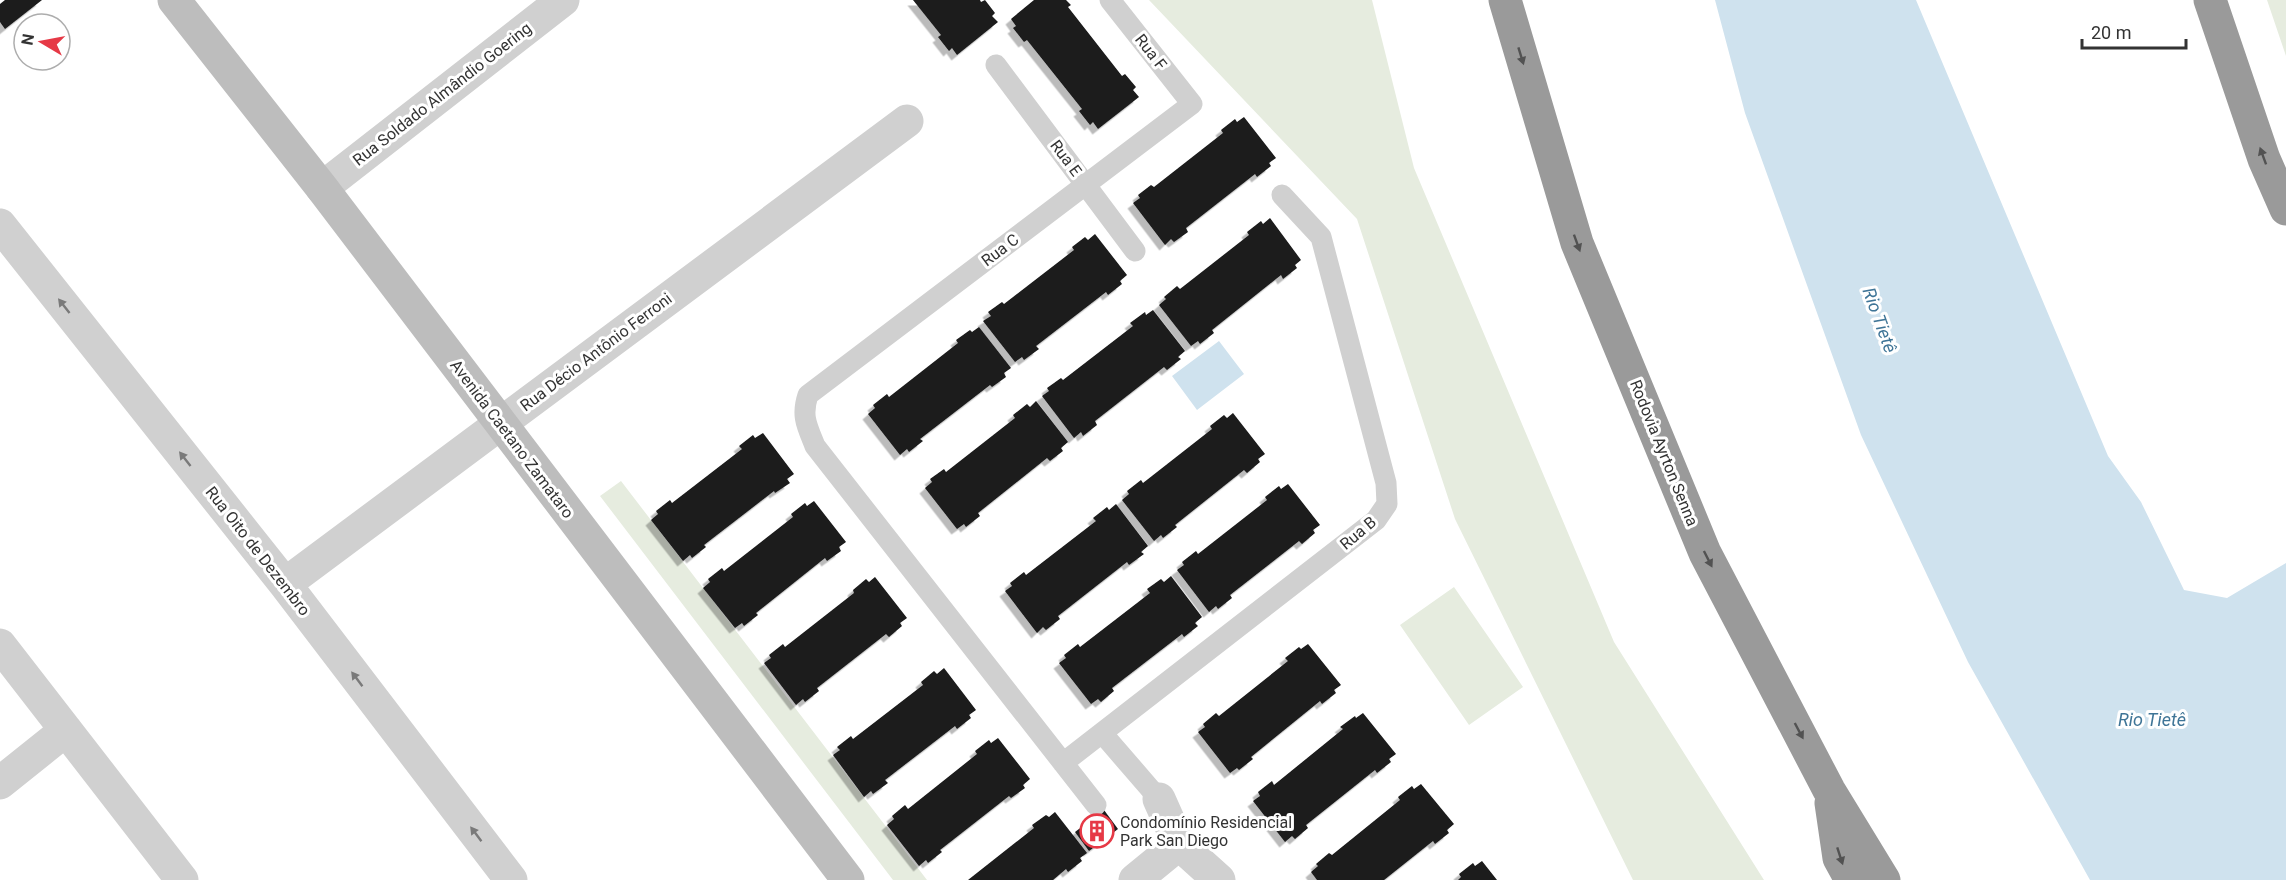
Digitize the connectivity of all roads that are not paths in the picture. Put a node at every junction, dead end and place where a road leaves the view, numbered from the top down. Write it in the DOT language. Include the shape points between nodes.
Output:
graph roads {
  1 [pos="174,0"];
  2 [pos="563,0"];
  3 [pos="1110,0"];
  4 [pos="1505,0"];
  5 [pos="2210,0"];
  6 [pos="996,65"];
  7 [pos="1192,104"];
  8 [pos="907,121"];
  9 [pos="1087,186"];
  10 [pos="322,188"];
  11 [pos="1282,195"];
  12 [pos="2286,210"];
  13 [pos="0,225"];
  14 [pos="1135,251"];
  15 [pos="500,423"];
  16 [pos="285,584"];
  17 [pos="0,645"];
  18 [pos="66,730"];
  19 [pos="1102,733"];
  20 [pos="1063,763"];
  21 [pos="0,783"];
  22 [pos="1829,790"];
  23 [pos="1159,799"];
  24 [pos="1096,805"];
  25 [pos="1179,844"];
  26 [pos="182,880"];
  27 [pos="511,880"];
  28 [pos="848,880"];
  29 [pos="1135,880"];
  30 [pos="1219,880"];
  31 [pos="1851,880"];
  32 [pos="1884,880"];
  1 -- 10 [label="main road, Avenida Caetano Zamataro"];
  2 -- 10 [label="street, Rua Soldado Almândio Goering"];
  3 -- 7 [label="lane, Rua F"];
  4 -- 22 [label="highway, Rodovia Ayrton Senna, one-way" via="1577,243 1705,553"];
  12 -- 5 [label="highway, one-way" via="2264,159"];
  6 -- 9 [label="lane, Rua E"];
  7 -- 9 [label="lane, Rua C"];
  8 -- 15 [label="street, Rua Décio Antônio Ferroni"];
  9 -- 14 [label="lane, Rua E"];
  9 -- 20 [label="lane, Rua C" via="808,395 803,409 815,446"];
  10 -- 15 [label="main road, Avenida Caetano Zamataro"];
  11 -- 19 [label="lane, Rua B" via="1321,237 1386,483 1387,504 1376,520"];
  16 -- 13 [label="street, Rua Oito de Dezembro, one-way"];
  15 -- 16 [label="street, Rua Décio Antônio Ferroni"];
  15 -- 28 [label="main road, Avenida Caetano Zamataro"];
  27 -- 16 [label="street, Rua Oito de Dezembro, one-way"];
  17 -- 18 [label="street"];
  18 -- 21 [label="street"];
  18 -- 26 [label="street"];
  19 -- 20 [label="lane, Rua B"];
  19 -- 23 [label="lane"];
  20 -- 24 [label="lane"];
  22 -- 31 [label="highway, one-way" via="1839,858"];
  22 -- 32 [label="highway, Rodovia Ayrton Senna"];
  23 -- 25 [label="street"];
  25 -- 29 [label="street"];
  25 -- 30 [label="street"];
}
